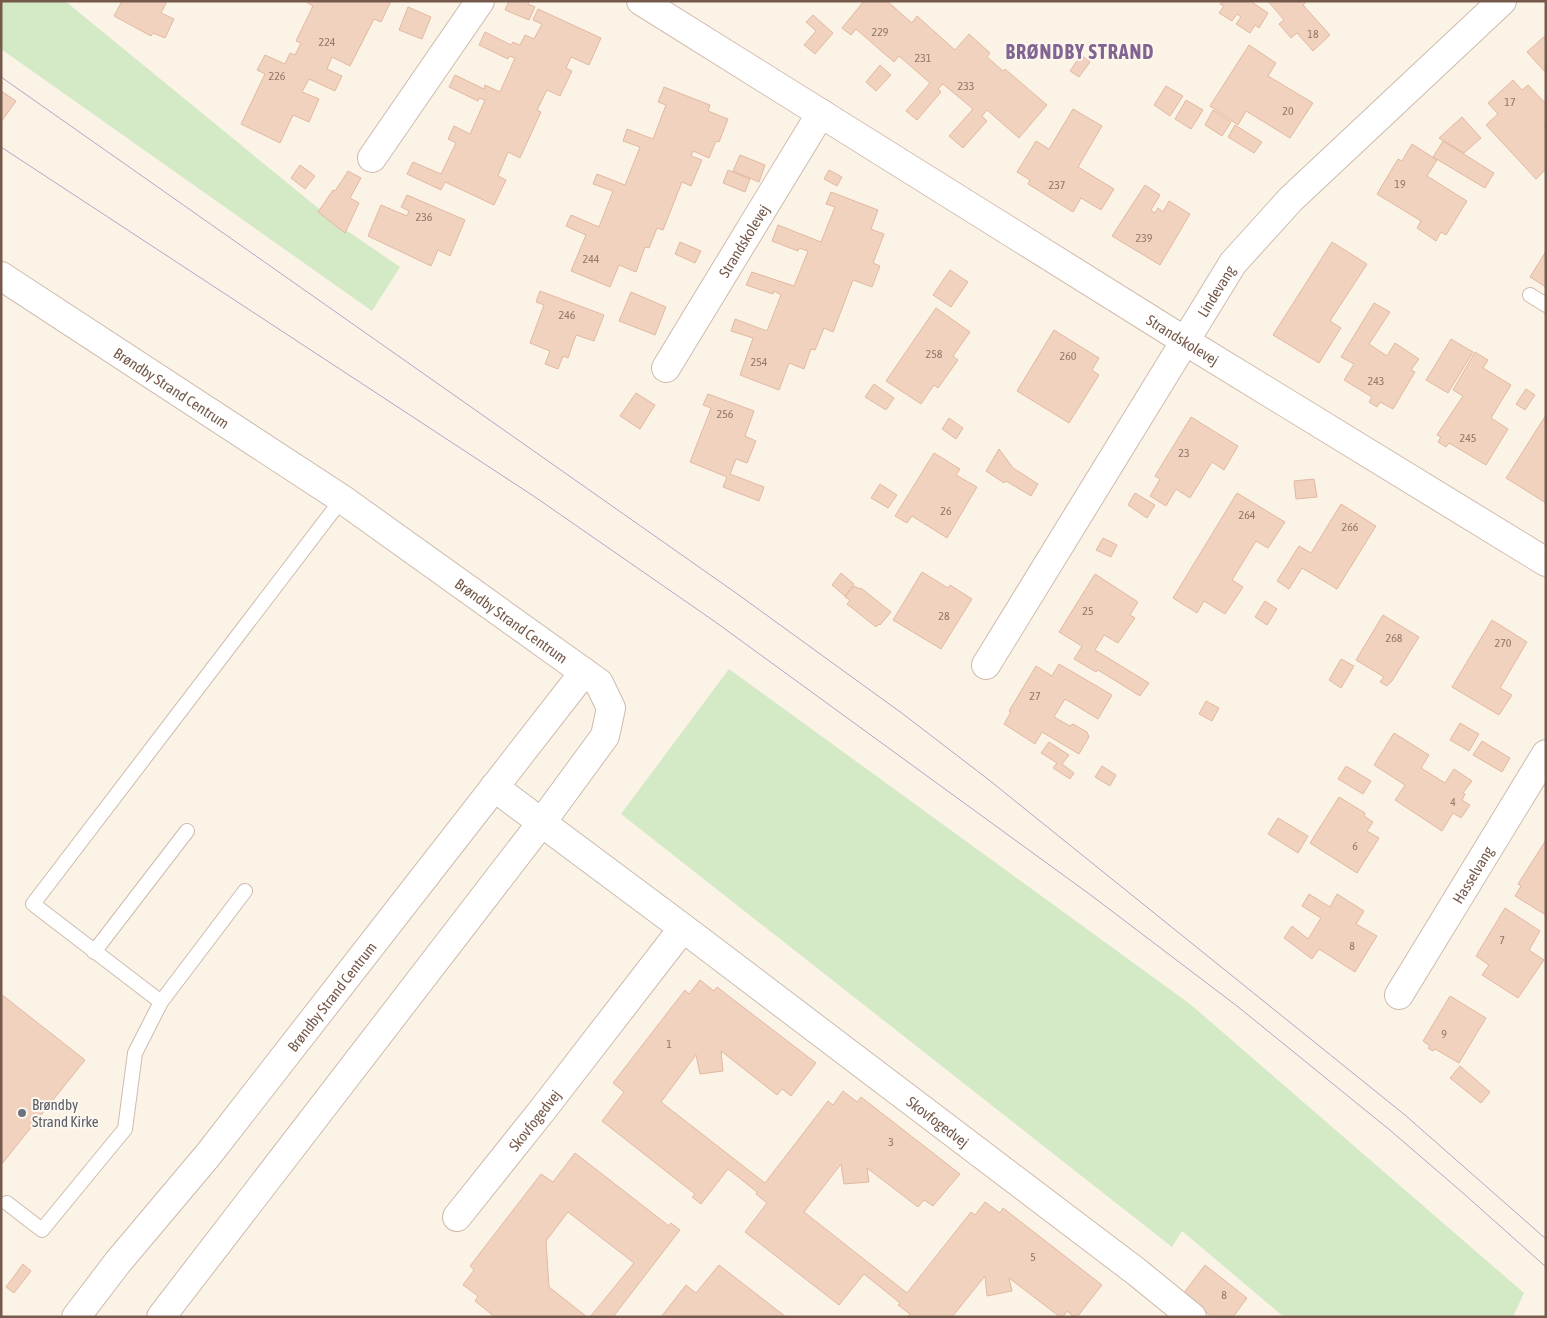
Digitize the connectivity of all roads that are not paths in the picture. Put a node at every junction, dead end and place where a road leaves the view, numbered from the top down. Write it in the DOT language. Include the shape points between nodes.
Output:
graph roads {
  1 [pos="480,1"];
  2 [pos="641,1"];
  3 [pos="1502,1"];
  4 [pos="821,113"];
  5 [pos="372,158"];
  6 [pos="1,276"];
  7 [pos="1530,295"];
  8 [pos="1546,304"];
  9 [pos="1185,341"];
  10 [pos="666,368"];
  11 [pos="342,499"];
  12 [pos="1546,562"];
  13 [pos="986,665"];
  14 [pos="584,672"];
  15 [pos="1546,754"];
  16 [pos="494,787"];
  17 [pos="542,822"];
  18 [pos="187,831"];
  19 [pos="245,891"];
  20 [pos="684,928"];
  21 [pos="94,952"];
  22 [pos="1399,995"];
  23 [pos="160,1002"];
  24 [pos="7,1203"];
  25 [pos="457,1217"];
  26 [pos="76,1317"];
  27 [pos="161,1317"];
  28 [pos="1192,1317"];
  1 -- 5 [label="street"];
  2 -- 4 [label="street, Strandskolevej"];
  3 -- 9 [label="street, Lindevang" via="1291,199 1233,263"];
  4 -- 9 [label="street, Strandskolevej"];
  4 -- 10 [label="street, Strandskolevej"];
  6 -- 11 [label="street, Brøndby Strand Centrum"];
  7 -- 8 [label="lane"];
  9 -- 12 [label="street, Strandskolevej"];
  9 -- 13 [label="street, Lindevang"];
  11 -- 14 [label="street, Brøndby Strand Centrum"];
  11 -- 21 [label="lane" via="33,904"];
  14 -- 16 [label="street, Brøndby Strand Centrum"];
  14 -- 17 [label="street, Brøndby Strand Centrum" via="599,683 611,708 605,736"];
  15 -- 22 [label="street, Hasselvang"];
  16 -- 17 [label="street, Skovfogedvej"];
  16 -- 26 [label="street, Brøndby Strand Centrum" via="208,1155"];
  17 -- 20 [label="street, Skovfogedvej"];
  17 -- 27 [label="street, Brøndby Strand Centrum"];
  18 -- 21 [label="lane"];
  19 -- 23 [label="lane"];
  20 -- 25 [label="street, Skovfogedvej"];
  20 -- 28 [label="street, Skovfogedvej"];
  21 -- 23 [label="lane"];
  23 -- 24 [label="lane" via="135,1053 125,1129 42,1230"];
}
